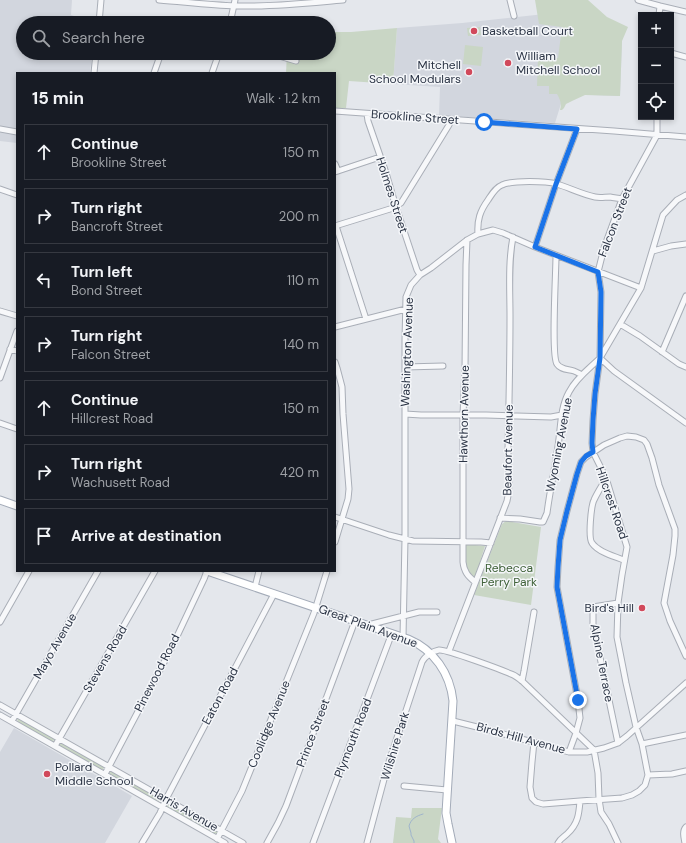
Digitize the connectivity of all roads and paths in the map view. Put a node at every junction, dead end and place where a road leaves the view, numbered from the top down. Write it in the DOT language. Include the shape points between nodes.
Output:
graph roads {
  1 [pos="101,0"];
  2 [pos="159,0"];
  3 [pos="343,0"];
  4 [pos="510,0"];
  5 [pos="638,0"];
  6 [pos="305,2"];
  7 [pos="234,3"];
  8 [pos="660,6"];
  9 [pos="659,12"];
  10 [pos="686,12"];
  11 [pos="100,16"];
  12 [pos="231,16"];
  13 [pos="514,16"];
  14 [pos="674,54"];
  15 [pos="686,57"];
  16 [pos="95,60"];
  17 [pos="159,60"];
  18 [pos="217,60"];
  19 [pos="293,60"];
  20 [pos="296,61"];
  21 [pos="94,72"];
  22 [pos="154,72"];
  23 [pos="212,72"];
  24 [pos="336,111"];
  25 [pos="367,114"];
  26 [pos="450,120"];
  27 [pos="657,120"];
  28 [pos="0,129"];
  29 [pos="577,129"];
  30 [pos="16,132"];
  31 [pos="657,134"];
  32 [pos="686,138"];
  33 [pos="380,157"];
  34 [pos="336,172"];
  35 [pos="556,184"];
  36 [pos="0,189"];
  37 [pos="16,195"];
  38 [pos="686,195"];
  39 [pos="622,199"];
  40 [pos="396,207"];
  41 [pos="336,226"];
  42 [pos="478,234"];
  43 [pos="513,237"];
  44 [pos="468,240"];
  45 [pos="686,244"];
  46 [pos="535,247"];
  47 [pos="653,251"];
  48 [pos="556,256"];
  49 [pos="598,272"];
  50 [pos="420,275"];
  51 [pos="641,288"];
  52 [pos="686,296"];
  53 [pos="406,309"];
  54 [pos="0,311"];
  55 [pos="16,316"];
  56 [pos="366,319"];
  57 [pos="620,324"];
  58 [pos="336,327"];
  59 [pos="16,334"];
  60 [pos="10,349"];
  61 [pos="16,351"];
  62 [pos="662,352"];
  63 [pos="600,358"];
  64 [pos="336,365"];
  65 [pos="443,366"];
  66 [pos="404,367"];
  67 [pos="686,367"];
  68 [pos="582,375"];
  69 [pos="0,378"];
  70 [pos="336,386"];
  71 [pos="342,387"];
  72 [pos="405,414"];
  73 [pos="562,415"];
  74 [pos="463,416"];
  75 [pos="509,416"];
  76 [pos="0,423"];
  77 [pos="686,423"];
  78 [pos="16,429"];
  79 [pos="593,452"];
  80 [pos="606,478"];
  81 [pos="0,500"];
  82 [pos="16,506"];
  83 [pos="336,516"];
  84 [pos="500,518"];
  85 [pos="342,519"];
  86 [pos="336,539"];
  87 [pos="405,539"];
  88 [pos="463,541"];
  89 [pos="491,543"];
  90 [pos="624,560"];
  91 [pos="28,572"];
  92 [pos="97,572"];
  93 [pos="154,572"];
  94 [pos="207,572"];
  95 [pos="210,572"];
  96 [pos="259,572"];
  97 [pos="327,572"];
  98 [pos="475,582"];
  99 [pos="255,587"];
  100 [pos="274,594"];
  101 [pos="618,604"];
  102 [pos="316,608"];
  103 [pos="437,612"];
  104 [pos="534,612"];
  105 [pos="403,617"];
  106 [pos="355,621"];
  107 [pos="0,622"];
  108 [pos="368,625"];
  109 [pos="392,633"];
  110 [pos="403,637"];
  111 [pos="449,651"];
  112 [pos="431,653"];
  113 [pos="686,656"];
  114 [pos="522,680"];
  115 [pos="686,683"];
  116 [pos="0,705"];
  117 [pos="16,714"];
  118 [pos="0,715"];
  119 [pos="452,721"];
  120 [pos="12,722"];
  121 [pos="636,727"];
  122 [pos="576,733"];
  123 [pos="686,735"];
  124 [pos="60,738"];
  125 [pos="534,742"];
  126 [pos="618,743"];
  127 [pos="642,744"];
  128 [pos="55,746"];
  129 [pos="594,750"];
  130 [pos="569,752"];
  131 [pos="109,767"];
  132 [pos="686,771"];
  133 [pos="105,774"];
  134 [pos="648,775"];
  135 [pos="404,786"];
  136 [pos="447,790"];
  137 [pos="166,799"];
  138 [pos="599,799"];
  139 [pos="580,800"];
  140 [pos="162,807"];
  141 [pos="686,827"];
  142 [pos="222,831"];
  143 [pos="147,835"];
  144 [pos="217,839"];
  145 [pos="142,843"];
  146 [pos="146,843"];
  147 [pos="225,843"];
  148 [pos="243,843"];
  149 [pos="267,843"];
  150 [pos="313,843"];
  151 [pos="367,843"];
  152 [pos="452,843"];
  153 [pos="558,843"];
  154 [pos="618,843"];
  155 [pos="685,843"];
  1 -- 11 [label="street"];
  2 -- 7 [label="street"];
  3 -- 6 [label="street"];
  4 -- 13 [label="street"];
  5 -- 8 [label="street"];
  6 -- 7 [label="street"];
  7 -- 12 [label="street"];
  8 -- 9 [label="street"];
  8 -- 10 [label="street"];
  14 -- 15 [label="street"];
  16 -- 21 [label="street"];
  17 -- 22 [label="street"];
  18 -- 23 [label="street"];
  19 -- 20 [label="street"];
  24 -- 25 [label="street, Brookline Street"];
  25 -- 26 [label="street, Brookline Street"];
  25 -- 33 [label="street, Holmes Street"];
  26 -- 29 [label="street, Brookline Street"];
  26 -- 40 [label="street" via="401,203"];
  27 -- 31 [label="street, Falcon Street"];
  28 -- 30 [label="street"];
  29 -- 31 [label="street, Brookline Street"];
  29 -- 35 [label="street"];
  31 -- 32 [label="street, Brookline Street"];
  31 -- 39 [label="street, Falcon Street"];
  33 -- 34 [label="street"];
  33 -- 40 [label="street, Holmes Street"];
  35 -- 39 [label="street" via="597,198"];
  35 -- 42 [label="street" via="515,182 494,190 486,201 477,224"];
  35 -- 46 [label="street"];
  36 -- 37 [label="street"];
  38 -- 47 [label="street, Hillcrest Road" via="677,200 663,215"];
  39 -- 49 [label="street, Falcon Street"];
  40 -- 41 [label="street"];
  40 -- 50 [label="street, Holmes Street"];
  41 -- 56 [label="street"];
  42 -- 43 [label="street" via="493,230"];
  42 -- 44 [label="street, Washington Avenue"];
  43 -- 46 [label="street"];
  43 -- 75 [label="street, Beaufort Avenue" via="510,276"];
  44 -- 50 [label="street, Washington Avenue"];
  44 -- 74 [label="street, Hawthorn Avenue"];
  45 -- 47 [label="street"];
  46 -- 48 [label="street"];
  47 -- 51 [label="street, Hillcrest Road"];
  48 -- 49 [label="street"];
  48 -- 68 [label="street" via="555,358 560,367"];
  49 -- 51 [label="street"];
  49 -- 63 [label="street, Falcon Street" via="601,292"];
  50 -- 53 [label="street, Washington Avenue" via="411,285 406,297"];
  51 -- 57 [label="street, Hillcrest Road"];
  52 -- 62 [label="street"];
  53 -- 56 [label="street"];
  53 -- 66 [label="street, Washington Avenue"];
  54 -- 55 [label="street"];
  56 -- 58 [label="street"];
  57 -- 62 [label="street"];
  57 -- 63 [label="street, Hillcrest Road"];
  59 -- 60 [label="street"];
  60 -- 61 [label="street"];
  60 -- 69 [label="street"];
  62 -- 67 [label="street"];
  63 -- 68 [label="street, Wyoming Avenue"];
  63 -- 77 [label="street"];
  63 -- 79 [label="street, Hillcrest Road" via="593,420"];
  64 -- 71 [label="street"];
  65 -- 66 [label="street"];
  66 -- 72 [label="street, Washington Avenue"];
  68 -- 73 [label="street, Wyoming Avenue" via="569,392"];
  70 -- 71 [label="street"];
  71 -- 85 [label="street" via="349,490"];
  72 -- 74 [label="street"];
  72 -- 87 [label="street, Washington Avenue"];
  73 -- 75 [label="street"];
  73 -- 84 [label="street, Wyoming Avenue" via="547,513 543,522"];
  74 -- 75 [label="street"];
  74 -- 88 [label="street, Hawthorn Avenue"];
  75 -- 84 [label="street, Beaufort Avenue" via="509,494"];
  76 -- 78 [label="street"];
  79 -- 80 [label="street, Hillcrest Road"];
  79 -- 113 [label="street" via="628,436 644,440 647,444 676,536 664,604"];
  79 -- 122 [label="street" via="581,462 577,474 560,540 558,567 557,587 580,718"];
  80 -- 90 [label="street, Hillcrest Road" via="627,547"];
  80 -- 90 [label="street" via="593,501 591,541 598,549"];
  81 -- 82 [label="main road"];
  83 -- 85 [label="street"];
  84 -- 89 [label="street, Beaufort Avenue"];
  85 -- 86 [label="street"];
  85 -- 87 [label="street"];
  87 -- 88 [label="street"];
  87 -- 105 [label="street, Washington Avenue"];
  88 -- 89 [label="street"];
  88 -- 98 [label="street, Hawthorn Avenue" via="463,568"];
  89 -- 98 [label="street, Beaufort Avenue"];
  90 -- 101 [label="street, Hillcrest Road"];
  91 -- 107 [label="street"];
  92 -- 117 [label="street, Mayo Avenue"];
  93 -- 124 [label="street, Stevens Road"];
  94 -- 131 [label="street, Pinewood Road" via="171,648"];
  95 -- 99 [label="main road, Great Plain Avenue"];
  96 -- 99 [label="street"];
  97 -- 102 [label="street, Coolidge Avenue"];
  98 -- 111 [label="street, Beaufort Avenue"];
  99 -- 100 [label="main road, Great Plain Avenue"];
  100 -- 102 [label="main road, Great Plain Avenue"];
  100 -- 137 [label="street, Eaton Road"];
  101 -- 121 [label="street, Hillcrest Road" via="617,637"];
  101 -- 126 [label="street, Alpine Terrace" via="593,607 593,624"];
  102 -- 106 [label="main road, Great Plain Avenue"];
  102 -- 142 [label="street, Coolidge Avenue" via="240,795"];
  103 -- 105 [label="street" via="419,612"];
  104 -- 114 [label="street"];
  105 -- 108 [label="street"];
  105 -- 110 [label="street, Washington Avenue"];
  106 -- 108 [label="main road, Great Plain Avenue"];
  106 -- 149 [label="street, Prince Street" via="286,806"];
  108 -- 109 [label="main road, Great Plain Avenue"];
  109 -- 110 [label="main road, Great Plain Avenue"];
  109 -- 150 [label="street, Plymouth Road"];
  110 -- 112 [label="main road, Great Plain Avenue"];
  111 -- 112 [label="street" via="439,650"];
  111 -- 114 [label="street"];
  112 -- 119 [label="main road, Great Plain Avenue" via="449,681 453,701"];
  112 -- 151 [label="street, Wilshire Park" via="422,662 387,768"];
  114 -- 122 [label="street"];
  115 -- 121 [label="street, Birds Hill Avenue"];
  116 -- 117 [label="street, Harris Avenue"];
  117 -- 120 [label="street, Mayo Avenue"];
  117 -- 124 [label="street, Harris Avenue"];
  118 -- 120 [label="street, Harris Avenue"];
  119 -- 125 [label="street, Birds Hill Avenue"];
  119 -- 136 [label="main road, Great Plain Avenue"];
  120 -- 128 [label="street, Harris Avenue"];
  121 -- 126 [label="street, Birds Hill Avenue"];
  121 -- 127 [label="street, Hillcrest Road"];
  122 -- 129 [label="street"];
  122 -- 130 [label="street"];
  123 -- 127 [label="street"];
  124 -- 128 [label="street, Stevens Road"];
  124 -- 131 [label="street, Harris Avenue"];
  125 -- 130 [label="street, Birds Hill Avenue"];
  125 -- 139 [label="street" via="530,787 532,798 543,804"];
  126 -- 129 [label="street, Birds Hill Avenue"];
  127 -- 134 [label="street, Hillcrest Road"];
  128 -- 133 [label="street, Harris Avenue"];
  129 -- 130 [label="street, Birds Hill Avenue"];
  129 -- 138 [label="street"];
  131 -- 133 [label="street, Pinewood Road"];
  131 -- 137 [label="street, Harris Avenue"];
  132 -- 134 [label="street"];
  133 -- 140 [label="street, Harris Avenue"];
  134 -- 138 [label="street" via="645,785 632,796"];
  135 -- 136 [label="street"];
  136 -- 152 [label="main road, Great Plain Avenue" via="446,815"];
  137 -- 140 [label="street, Eaton Road"];
  137 -- 142 [label="street, Harris Avenue"];
  138 -- 139 [label="street"];
  138 -- 154 [label="street" via="601,812"];
  139 -- 153 [label="street" via="574,828"];
  140 -- 143 [label="street, Eaton Road"];
  140 -- 144 [label="street, Harris Avenue"];
  141 -- 155 [label="street"];
  142 -- 144 [label="street, Coolidge Avenue"];
  142 -- 148 [label="street, Harris Avenue"];
  143 -- 145 [label="street, Eaton Road"];
  143 -- 146 [label="street"];
  144 -- 147 [label="street, Harris Avenue"];
}
